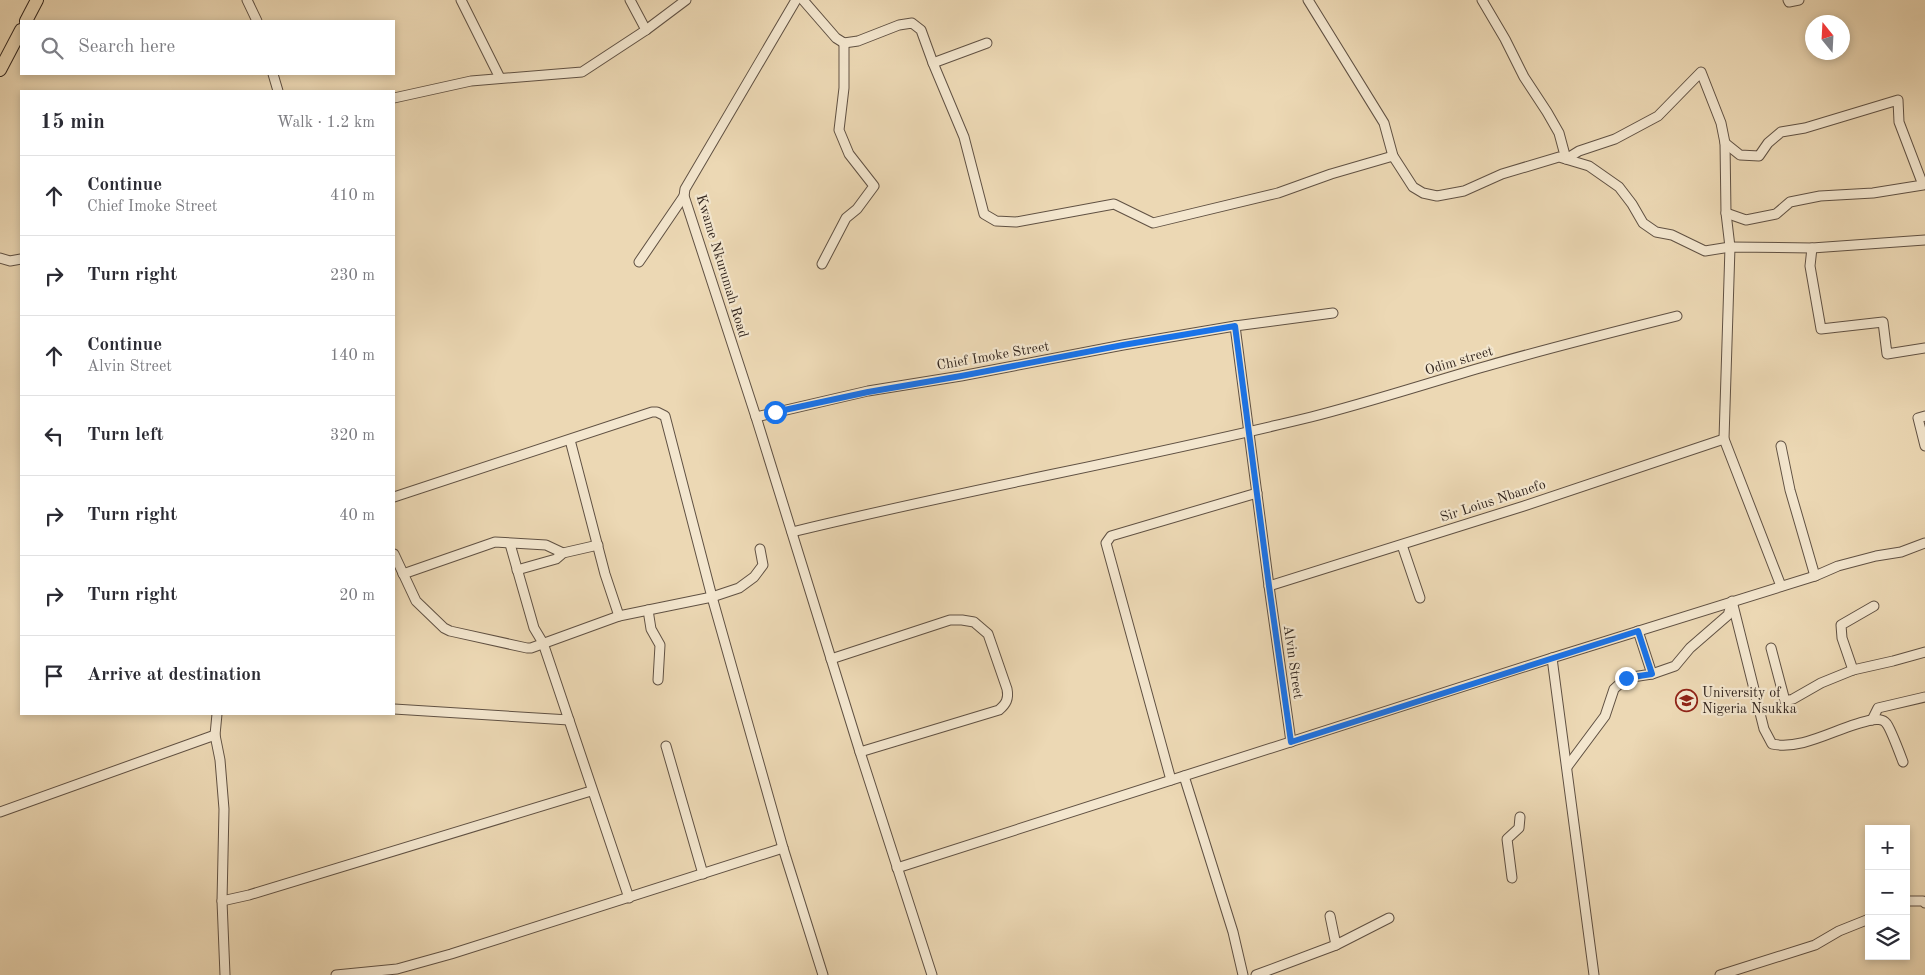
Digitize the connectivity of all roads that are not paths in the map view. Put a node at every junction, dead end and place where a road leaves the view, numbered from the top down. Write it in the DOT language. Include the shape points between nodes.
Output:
graph roads {
  1 [pos="37,0"];
  2 [pos="248,0"];
  3 [pos="461,0"];
  4 [pos="630,0"];
  5 [pos="686,0"];
  6 [pos="796,0"];
  7 [pos="803,0"];
  8 [pos="1308,0"];
  9 [pos="1482,0"];
  10 [pos="1788,0"];
  11 [pos="1799,0"];
  12 [pos="27,20"];
  13 [pos="257,20"];
  14 [pos="646,30"];
  15 [pos="20,32"];
  16 [pos="844,43"];
  17 [pos="987,43"];
  18 [pos="933,64"];
  19 [pos="0,70"];
  20 [pos="273,75"];
  21 [pos="500,78"];
  22 [pos="278,90"];
  23 [pos="395,98"];
  24 [pos="1724,143"];
  25 [pos="1393,156"];
  26 [pos="1566,159"];
  27 [pos="684,196"];
  28 [pos="1726,213"];
  29 [pos="1925,240"];
  30 [pos="1730,247"];
  31 [pos="1812,248"];
  32 [pos="0,258"];
  33 [pos="20,259"];
  34 [pos="639,262"];
  35 [pos="822,264"];
  36 [pos="1333,313"];
  37 [pos="1677,316"];
  38 [pos="1235,326"];
  39 [pos="1925,348"];
  40 [pos="1925,416"];
  41 [pos="756,417"];
  42 [pos="1250,431"];
  43 [pos="1724,439"];
  44 [pos="570,440"];
  45 [pos="1781,446"];
  46 [pos="1925,446"];
  47 [pos="1257,493"];
  48 [pos="395,497"];
  49 [pos="792,532"];
  50 [pos="1925,543"];
  51 [pos="510,544"];
  52 [pos="1402,544"];
  53 [pos="598,545"];
  54 [pos="760,549"];
  55 [pos="563,553"];
  56 [pos="395,556"];
  57 [pos="517,570"];
  58 [pos="403,574"];
  59 [pos="1815,576"];
  60 [pos="1269,586"];
  61 [pos="1781,586"];
  62 [pos="712,597"];
  63 [pos="1420,598"];
  64 [pos="1732,601"];
  65 [pos="1874,606"];
  66 [pos="648,610"];
  67 [pos="619,616"];
  68 [pos="1638,631"];
  69 [pos="543,643"];
  70 [pos="1772,648"];
  71 [pos="1925,652"];
  72 [pos="1552,658"];
  73 [pos="831,659"];
  74 [pos="1853,670"];
  75 [pos="1652,674"];
  76 [pos="658,680"];
  77 [pos="1925,697"];
  78 [pos="395,709"];
  79 [pos="217,715"];
  80 [pos="569,720"];
  81 [pos="1872,720"];
  82 [pos="215,735"];
  83 [pos="1291,742"];
  84 [pos="666,746"];
  85 [pos="860,752"];
  86 [pos="1903,762"];
  87 [pos="1567,767"];
  88 [pos="1184,776"];
  89 [pos="1171,780"];
  90 [pos="591,791"];
  91 [pos="0,812"];
  92 [pos="1520,817"];
  93 [pos="783,848"];
  94 [pos="897,868"];
  95 [pos="703,874"];
  96 [pos="1512,878"];
  97 [pos="629,898"];
  98 [pos="222,901"];
  99 [pos="1910,901"];
  100 [pos="1925,903"];
  101 [pos="1330,916"];
  102 [pos="1389,918"];
  103 [pos="1865,921"];
  104 [pos="1336,945"];
  105 [pos="225,975"];
  106 [pos="336,975"];
  107 [pos="823,975"];
  108 [pos="932,975"];
  109 [pos="1243,975"];
  110 [pos="1256,975"];
  111 [pos="1594,975"];
  112 [pos="1720,975"];
  1 -- 12 [label="main road"];
  2 -- 13 [label="street"];
  3 -- 21 [label="street"];
  4 -- 14 [label="street"];
  5 -- 14 [label="street"];
  6 -- 27 [label="street, Kwame Nkurumah Road"];
  7 -- 16 [label="street"];
  8 -- 25 [label="street" via="1384,123"];
  9 -- 26 [label="street" via="1559,133"];
  10 -- 11 [label="street"];
  14 -- 21 [label="street" via="582,72"];
  15 -- 19 [label="main road"];
  16 -- 18 [label="street" via="912,23 921,30"];
  16 -- 35 [label="street" via="844,88 839,130 849,154 874,186 846,218"];
  17 -- 18 [label="street"];
  18 -- 25 [label="street" via="964,138 984,214 996,221 1016,222 1114,204 1153,223 1278,193"];
  20 -- 22 [label="street"];
  21 -- 23 [label="street"];
  24 -- 26 [label="street" via="1721,123 1701,72 1658,116 1615,139"];
  24 -- 28 [label="street"];
  24 -- 28 [label="street" via="1740,155 1759,156 1781,132 1898,100 1899,122 1923,185 1873,193 1820,196 1790,202 1776,214 1746,220"];
  25 -- 26 [label="street" via="1413,187 1423,194 1437,196 1464,191 1502,174 1548,160"];
  26 -- 30 [label="street" via="1589,166 1619,187 1643,223 1656,232 1672,235 1705,251"];
  27 -- 34 [label="street"];
  27 -- 41 [label="street, Kwame Nkurumah Road"];
  28 -- 30 [label="street"];
  29 -- 31 [label="street"];
  30 -- 31 [label="street"];
  30 -- 43 [label="street"];
  31 -- 39 [label="street" via="1810,266 1821,329 1882,322 1887,354"];
  32 -- 33 [label="street"];
  36 -- 38 [label="street, Chief Imoke Street"];
  37 -- 42 [label="street, Odim street" via="1487,366 1388,397"];
  38 -- 41 [label="street, Chief Imoke Street" via="868,392"];
  38 -- 42 [label="street, Alvin Street"];
  40 -- 46 [label="street" via="1918,418"];
  41 -- 49 [label="street, Kwame Nkurumah Road"];
  42 -- 47 [label="street, Alvin Street"];
  42 -- 49 [label="street, Odim street"];
  43 -- 52 [label="street, Sir Loius Nbanefo"];
  43 -- 61 [label="street"];
  44 -- 48 [label="street"];
  44 -- 53 [label="street"];
  44 -- 62 [label="street" via="652,412 665,416"];
  45 -- 59 [label="street"];
  47 -- 60 [label="street, Alvin Street"];
  47 -- 89 [label="street" via="1111,536 1106,543"];
  49 -- 73 [label="street, Kwame Nkurumah Road"];
  50 -- 59 [label="street" via="1901,552 1838,566"];
  51 -- 55 [label="street" via="546,545"];
  51 -- 57 [label="street"];
  51 -- 58 [label="street" via="495,542 484,545"];
  52 -- 60 [label="street, Sir Loius Nbanefo"];
  52 -- 63 [label="street"];
  53 -- 55 [label="street"];
  53 -- 67 [label="street"];
  54 -- 62 [label="street" via="763,565 754,578 739,588"];
  55 -- 57 [label="street" via="556,559"];
  56 -- 58 [label="street"];
  57 -- 69 [label="street" via="534,628"];
  58 -- 69 [label="street" via="416,601 450,631 527,648"];
  59 -- 61 [label="street"];
  60 -- 83 [label="street, Alvin Street"];
  61 -- 64 [label="street"];
  62 -- 66 [label="street"];
  62 -- 93 [label="street"];
  64 -- 68 [label="street"];
  64 -- 75 [label="street" via="1728,614 1675,666"];
  64 -- 81 [label="street" via="1764,729 1772,744 1781,746 1820,738"];
  65 -- 74 [label="street" via="1841,625"];
  66 -- 67 [label="street"];
  66 -- 76 [label="street" via="651,629 660,645"];
  67 -- 69 [label="street"];
  68 -- 72 [label="street"];
  68 -- 75 [label="street"];
  69 -- 80 [label="street"];
  70 -- 74 [label="street" via="1785,701"];
  71 -- 74 [label="street"];
  72 -- 83 [label="street"];
  72 -- 87 [label="street"];
  73 -- 85 [label="street, Kwame Nkurumah Road"];
  73 -- 85 [label="street" via="950,620 974,622 988,634 1007,689 1006,704 999,710"];
  75 -- 87 [label="street" via="1626,678 1614,689 1605,716"];
  77 -- 81 [label="street" via="1878,708"];
  78 -- 80 [label="street"];
  79 -- 82 [label="street"];
  80 -- 90 [label="street"];
  81 -- 86 [label="street" via="1888,724"];
  82 -- 91 [label="street"];
  82 -- 98 [label="street" via="224,809"];
  83 -- 88 [label="street"];
  84 -- 95 [label="street"];
  85 -- 94 [label="street, Kwame Nkurumah Road"];
  87 -- 111 [label="street"];
  88 -- 89 [label="street"];
  88 -- 109 [label="street" via="1233,932"];
  89 -- 94 [label="street"];
  90 -- 97 [label="street"];
  90 -- 98 [label="street"];
  92 -- 96 [label="street" via="1518,828 1507,839"];
  93 -- 95 [label="street"];
  93 -- 107 [label="street"];
  94 -- 108 [label="street, Kwame Nkurumah Road"];
  95 -- 97 [label="street"];
  97 -- 106 [label="street" via="397,968"];
  98 -- 105 [label="street"];
  99 -- 100 [label="street"];
  101 -- 104 [label="street"];
  102 -- 104 [label="street"];
  103 -- 112 [label="street" via="1839,931 1815,946"];
  104 -- 110 [label="street"];
}
